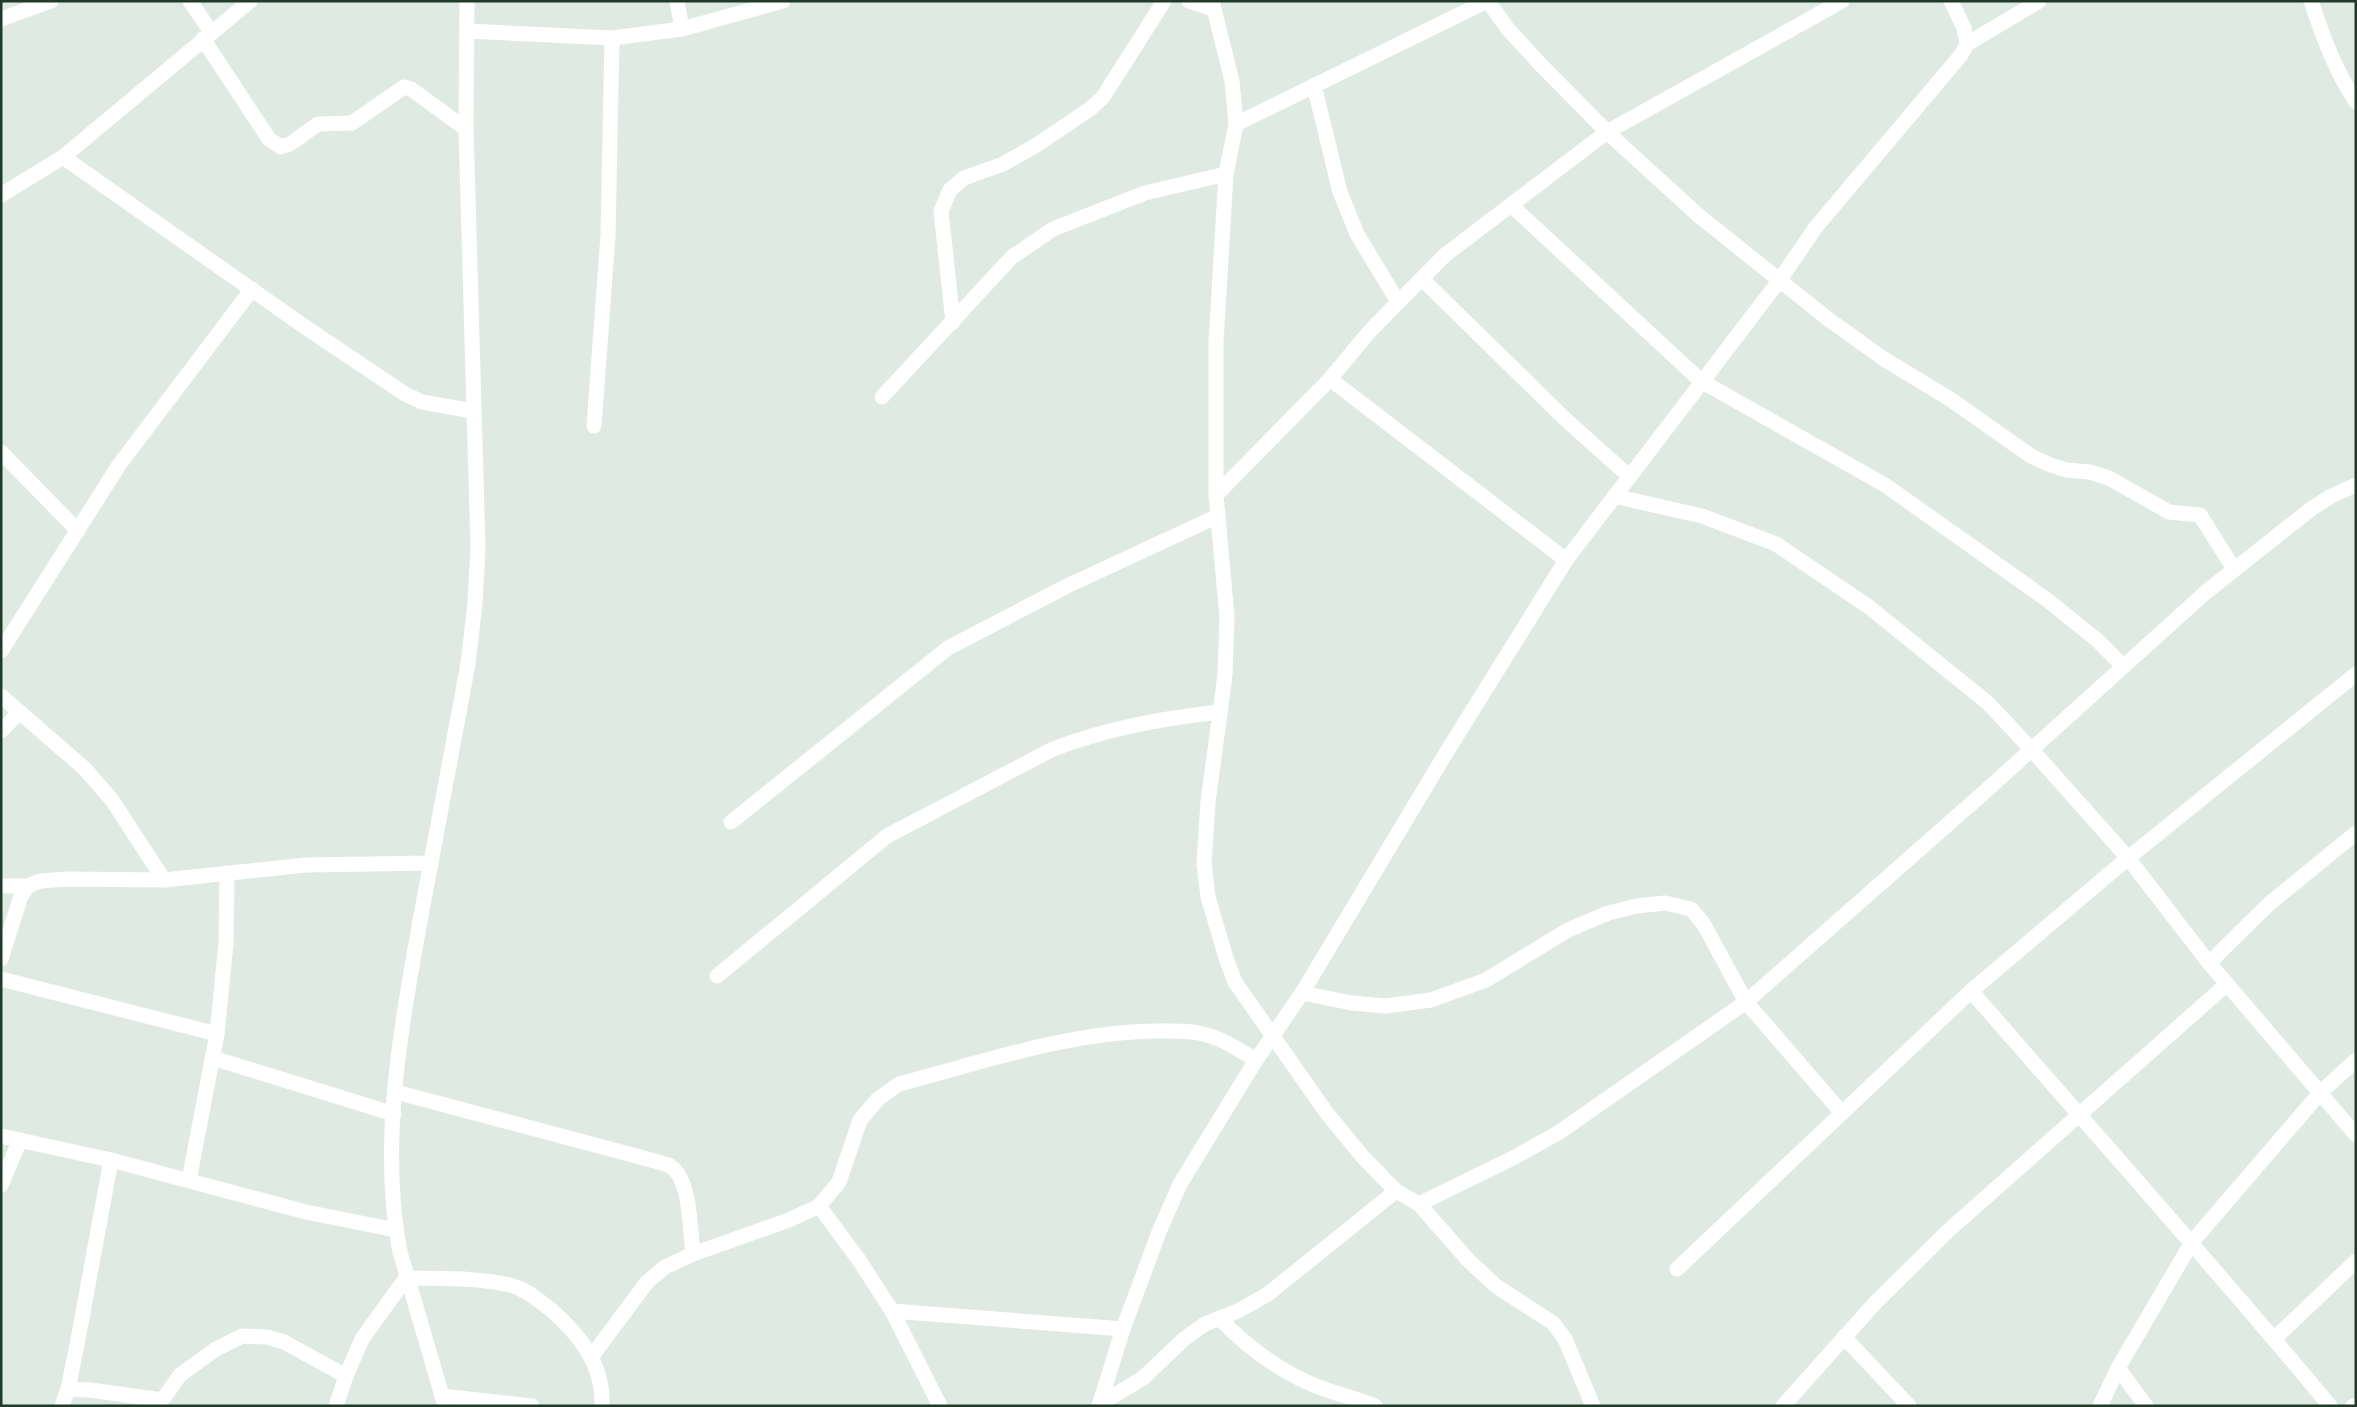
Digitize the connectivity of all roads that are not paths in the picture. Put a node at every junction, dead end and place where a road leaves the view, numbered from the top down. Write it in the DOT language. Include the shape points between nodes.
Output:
graph roads {
  1 [pos="51,1"];
  2 [pos="190,1"];
  3 [pos="250,1"];
  4 [pos="467,1"];
  5 [pos="677,1"];
  6 [pos="783,1"];
  7 [pos="1164,1"];
  8 [pos="1189,1"];
  9 [pos="1488,1"];
  10 [pos="1842,1"];
  11 [pos="1951,1"];
  12 [pos="2039,1"];
  13 [pos="2312,1"];
  14 [pos="1213,5"];
  15 [pos="1,19"];
  16 [pos="682,29"];
  17 [pos="468,31"];
  18 [pos="207,35"];
  19 [pos="612,38"];
  20 [pos="1967,44"];
  21 [pos="1314,85"];
  22 [pos="2356,102"];
  23 [pos="1236,124"];
  24 [pos="466,129"];
  25 [pos="1607,132"];
  26 [pos="63,157"];
  27 [pos="1226,174"];
  28 [pos="1,195"];
  29 [pos="1512,206"];
  30 [pos="1422,279"];
  31 [pos="1780,281"];
  32 [pos="252,289"];
  33 [pos="1398,302"];
  34 [pos="952,322"];
  35 [pos="1330,379"];
  36 [pos="1701,381"];
  37 [pos="882,397"];
  38 [pos="472,411"];
  39 [pos="594,426"];
  40 [pos="1,452"];
  41 [pos="1630,477"];
  42 [pos="2356,485"];
  43 [pos="1216,495"];
  44 [pos="1614,496"];
  45 [pos="1218,516"];
  46 [pos="78,531"];
  47 [pos="1566,560"];
  48 [pos="2234,569"];
  49 [pos="1,650"];
  50 [pos="2124,666"];
  51 [pos="2356,674"];
  52 [pos="1,696"];
  53 [pos="20,712"];
  54 [pos="1220,712"];
  55 [pos="1,731"];
  56 [pos="2031,749"];
  57 [pos="731,822"];
  58 [pos="2356,832"];
  59 [pos="2128,858"];
  60 [pos="431,864"];
  61 [pos="227,873"];
  62 [pos="164,880"];
  63 [pos="1,886"];
  64 [pos="28,886"];
  65 [pos="1,959"];
  66 [pos="2209,963"];
  67 [pos="717,976"];
  68 [pos="1,978"];
  69 [pos="2227,984"];
  70 [pos="1971,991"];
  71 [pos="1302,993"];
  72 [pos="1746,1002"];
  73 [pos="217,1034"];
  74 [pos="1274,1038"];
  75 [pos="213,1058"];
  76 [pos="1256,1060"];
  77 [pos="2356,1060"];
  78 [pos="396,1092"];
  79 [pos="2320,1093"];
  80 [pos="1842,1113"];
  81 [pos="394,1114"];
  82 [pos="2078,1115"];
  83 [pos="2356,1135"];
  84 [pos="1,1136"];
  85 [pos="20,1140"];
  86 [pos="111,1160"];
  87 [pos="189,1180"];
  88 [pos="1,1185"];
  89 [pos="1396,1191"];
  90 [pos="1419,1204"];
  91 [pos="819,1206"];
  92 [pos="396,1230"];
  93 [pos="2192,1242"];
  94 [pos="693,1254"];
  95 [pos="2356,1261"];
  96 [pos="1677,1268"];
  97 [pos="406,1278"];
  98 [pos="892,1311"];
  99 [pos="1219,1318"];
  100 [pos="1123,1329"];
  101 [pos="1844,1337"];
  102 [pos="2274,1339"];
  103 [pos="592,1356"];
  104 [pos="2118,1368"];
  105 [pos="346,1376"];
  106 [pos="68,1389"];
  107 [pos="443,1401"];
  108 [pos="160,1403"];
  109 [pos="1099,1405"];
  110 [pos="62,1406"];
  111 [pos="336,1406"];
  112 [pos="532,1406"];
  113 [pos="602,1406"];
  114 [pos="940,1406"];
  115 [pos="1375,1406"];
  116 [pos="1593,1406"];
  117 [pos="1783,1406"];
  118 [pos="1908,1406"];
  119 [pos="2100,1406"];
  120 [pos="2146,1406"];
  121 [pos="2330,1406"];
  1 -- 15 [label="street"];
  2 -- 18 [label="street"];
  3 -- 18 [label="street"];
  4 -- 17 [label="street"];
  5 -- 16 [label="street"];
  6 -- 16 [label="street"];
  7 -- 34 [label="street" via="1103,97 1090,109 1035,146 1003,164 964,178 950,190 941,211"];
  8 -- 14 [label="street"];
  9 -- 21 [label="street"];
  9 -- 25 [label="street" via="1541,66"];
  10 -- 25 [label="street"];
  11 -- 20 [label="street" via="1964,28"];
  12 -- 20 [label="street"];
  13 -- 22 [label="street" via="2339,76"];
  14 -- 23 [label="street" via="1232,81"];
  16 -- 19 [label="street"];
  17 -- 19 [label="street"];
  17 -- 24 [label="street"];
  18 -- 24 [label="street" via="270,140 282,147 318,124 352,123 404,87 411,88"];
  18 -- 26 [label="street"];
  19 -- 39 [label="street" via="608,235"];
  20 -- 31 [label="street" via="1816,228"];
  21 -- 23 [label="street"];
  21 -- 33 [label="street" via="1340,192 1356,234"];
  23 -- 27 [label="street"];
  24 -- 38 [label="street"];
  25 -- 29 [label="street"];
  25 -- 31 [label="street" via="1698,215"];
  26 -- 28 [label="street"];
  26 -- 32 [label="street"];
  27 -- 34 [label="street" via="1145,193 1053,230 1012,257"];
  27 -- 43 [label="street" via="1216,342"];
  29 -- 30 [label="street" via="1445,254"];
  29 -- 36 [label="street"];
  30 -- 33 [label="street"];
  30 -- 41 [label="street" via="1565,419"];
  31 -- 36 [label="street"];
  31 -- 48 [label="street" via="1884,359 1950,399 2031,456 2066,470 2109,478 2169,512 2200,515"];
  32 -- 38 [label="street" via="405,394 422,402"];
  32 -- 46 [label="street" via="118,465"];
  33 -- 35 [label="street"];
  34 -- 37 [label="street"];
  35 -- 43 [label="street"];
  35 -- 47 [label="street"];
  36 -- 41 [label="street"];
  36 -- 50 [label="street" via="1885,485 2046,599"];
  38 -- 60 [label="street" via="478,548 475,603 468,664"];
  40 -- 46 [label="street"];
  41 -- 44 [label="street"];
  42 -- 48 [label="street" via="2311,509"];
  43 -- 45 [label="street"];
  44 -- 47 [label="street"];
  44 -- 56 [label="street" via="1702,516 1776,544 1844,589 1925,652 1988,703"];
  45 -- 54 [label="street" via="1227,617"];
  45 -- 57 [label="street" via="1074,582 948,648"];
  46 -- 49 [label="street"];
  47 -- 71 [label="street"];
  48 -- 50 [label="street"];
  50 -- 56 [label="street"];
  51 -- 59 [label="street"];
  52 -- 53 [label="street"];
  53 -- 55 [label="street"];
  53 -- 62 [label="street" via="85,769 112,800"];
  54 -- 67 [label="street" via="1142,722 1053,749 915,820 872,847"];
  54 -- 74 [label="street" via="1204,862 1208,897 1236,982"];
  56 -- 59 [label="street"];
  56 -- 72 [label="street"];
  58 -- 66 [label="street" via="2270,903"];
  59 -- 66 [label="street"];
  59 -- 70 [label="street"];
  60 -- 61 [label="street" via="306,865"];
  60 -- 78 [label="street" via="399,1039"];
  61 -- 62 [label="street"];
  61 -- 73 [label="street" via="226,943"];
  62 -- 64 [label="street" via="66,879 40,881"];
  63 -- 64 [label="street"];
  64 -- 65 [label="street" via="21,896"];
  66 -- 69 [label="street"];
  68 -- 73 [label="street"];
  69 -- 79 [label="street"];
  69 -- 82 [label="street"];
  70 -- 80 [label="street"];
  70 -- 82 [label="street"];
  71 -- 72 [label="street" via="1385,1006 1431,1000 1486,980 1568,930 1608,914 1665,903 1691,909 1703,923"];
  71 -- 74 [label="street"];
  72 -- 80 [label="street"];
  72 -- 90 [label="street" via="1558,1133"];
  73 -- 75 [label="street"];
  74 -- 76 [label="street"];
  74 -- 89 [label="street" via="1326,1112"];
  75 -- 81 [label="street"];
  75 -- 87 [label="street"];
  76 -- 91 [label="street" via="1216,1038 1196,1033 1123,1032 1069,1040 899,1084 878,1099 860,1120 838,1182"];
  76 -- 100 [label="street" via="1180,1184"];
  77 -- 79 [label="street"];
  78 -- 81 [label="street"];
  78 -- 94 [label="street" via="670,1166 680,1175 684,1189"];
  79 -- 83 [label="street"];
  79 -- 93 [label="street"];
  80 -- 96 [label="street"];
  81 -- 92 [label="street" via="392,1181"];
  82 -- 93 [label="street"];
  82 -- 101 [label="street" via="1950,1230 1874,1303"];
  84 -- 85 [label="street"];
  85 -- 86 [label="street"];
  85 -- 88 [label="street"];
  86 -- 87 [label="street"];
  86 -- 106 [label="street"];
  87 -- 92 [label="street" via="306,1212"];
  89 -- 90 [label="street"];
  89 -- 99 [label="street" via="1268,1294"];
  90 -- 116 [label="street" via="1468,1260 1496,1286 1553,1323 1566,1339"];
  91 -- 94 [label="street"];
  91 -- 98 [label="street"];
  92 -- 97 [label="street"];
  93 -- 102 [label="street"];
  93 -- 104 [label="street"];
  94 -- 103 [label="street" via="666,1267 647,1282"];
  95 -- 102 [label="street"];
  97 -- 103 [label="street" via="459,1279 515,1287 535,1297 563,1320"];
  97 -- 105 [label="street" via="362,1339"];
  97 -- 107 [label="street"];
  98 -- 100 [label="street"];
  98 -- 114 [label="street"];
  99 -- 109 [label="street" via="1184,1339 1143,1378"];
  99 -- 115 [label="street" via="1243,1343 1278,1367 1322,1388"];
  100 -- 109 [label="street"];
  101 -- 117 [label="street"];
  101 -- 118 [label="street"];
  102 -- 121 [label="street"];
  103 -- 113 [label="street" via="600,1377"];
  104 -- 119 [label="street"];
  104 -- 120 [label="street"];
  105 -- 108 [label="street" via="284,1342 267,1337 242,1336 180,1375"];
  105 -- 111 [label="street"];
  106 -- 108 [label="street"];
  106 -- 110 [label="street"];
  107 -- 112 [label="street"];
}
